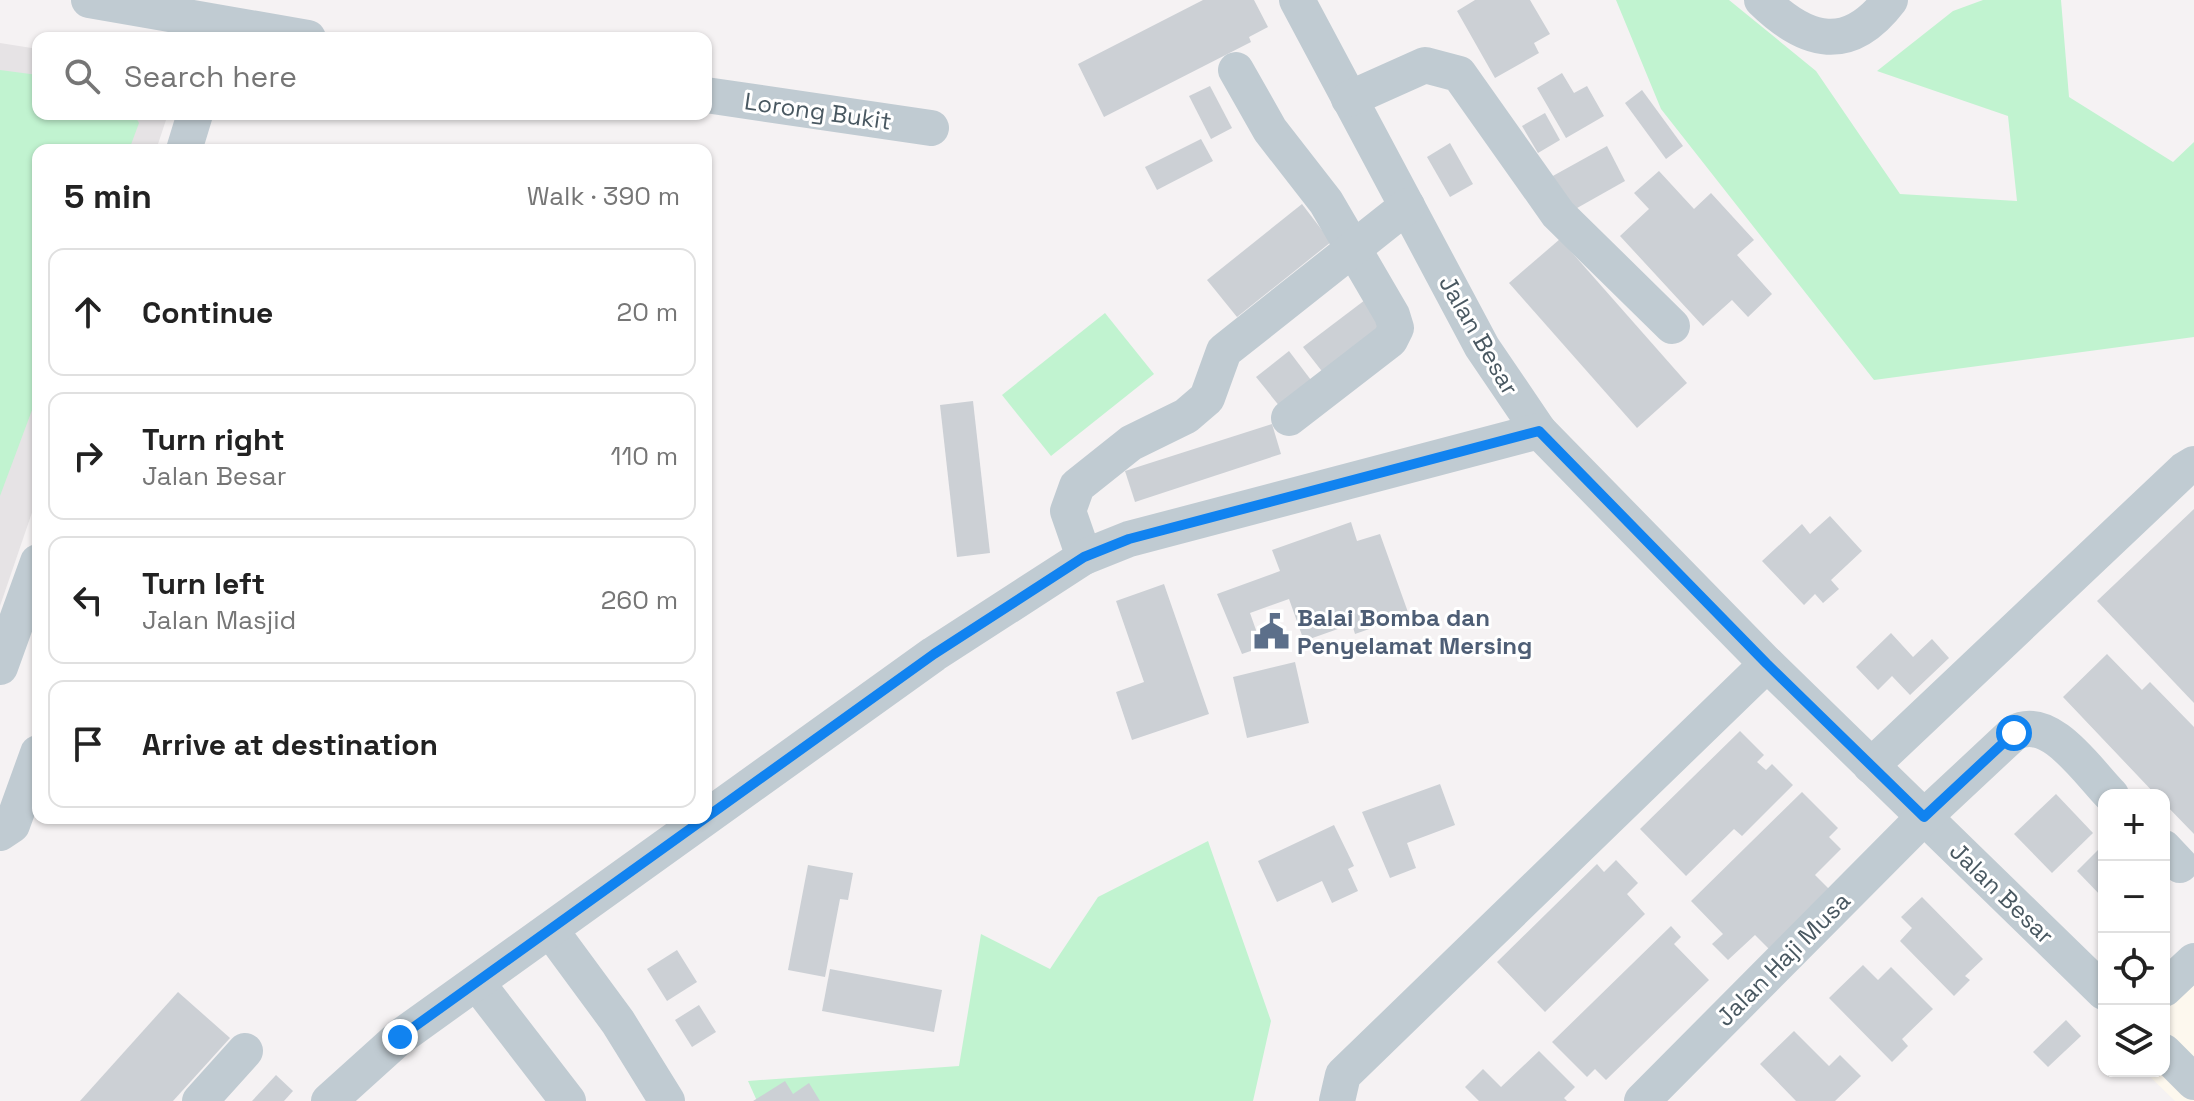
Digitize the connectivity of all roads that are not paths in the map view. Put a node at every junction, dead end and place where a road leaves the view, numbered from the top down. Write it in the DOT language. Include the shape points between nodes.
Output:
graph roads {
  1 [pos="89,0"];
  2 [pos="1297,0"];
  3 [pos="1762,0"];
  4 [pos="1890,0"];
  5 [pos="223,21"];
  6 [pos="278,32"];
  7 [pos="1236,70"];
  8 [pos="712,96"];
  9 [pos="1349,99"];
  10 [pos="193,120"];
  11 [pos="931,128"];
  12 [pos="186,144"];
  13 [pos="1407,206"];
  14 [pos="1354,250"];
  15 [pos="1672,326"];
  16 [pos="1289,418"];
  17 [pos="1539,431"];
  18 [pos="2194,464"];
  19 [pos="1084,557"];
  20 [pos="32,579"];
  21 [pos="1767,664"];
  22 [pos="0,667"];
  23 [pos="1871,766"];
  24 [pos="32,770"];
  25 [pos="2105,789"];
  26 [pos="712,815"];
  27 [pos="1924,817"];
  28 [pos="699,824"];
  29 [pos="0,833"];
  30 [pos="551,931"];
  31 [pos="2194,961"];
  32 [pos="477,983"];
  33 [pos="2170,983"];
  34 [pos="2098,986"];
  35 [pos="245,1051"];
  36 [pos="2170,1058"];
  37 [pos="2194,1082"];
  38 [pos="200,1101"];
  39 [pos="329,1101"];
  40 [pos="568,1101"];
  41 [pos="667,1101"];
  42 [pos="1337,1101"];
  43 [pos="1642,1101"];
  1 -- 5 [label="street"];
  2 -- 9 [label="street, Jalan Besar"];
  3 -- 4 [label="street" via="1797,28 1824,38 1849,36"];
  5 -- 6 [label="street"];
  7 -- 14 [label="street" via="1270,130 1326,202"];
  8 -- 11 [label="street, Lorong Bukit"];
  9 -- 13 [label="street, Jalan Besar"];
  9 -- 15 [label="street" via="1425,65 1459,74 1558,214"];
  10 -- 12 [label="street"];
  13 -- 14 [label="street"];
  13 -- 17 [label="street, Jalan Besar" via="1482,347"];
  14 -- 16 [label="street" via="1396,328 1390,340"];
  14 -- 19 [label="street" via="1224,351 1207,398 1186,416 1131,443 1077,486 1068,511"];
  17 -- 19 [label="street" via="1129,539"];
  17 -- 21 [label="street, Jalan Besar"];
  18 -- 23 [label="street"];
  19 -- 26 [label="street" via="934,654"];
  20 -- 22 [label="street"];
  21 -- 23 [label="street, Jalan Besar"];
  21 -- 42 [label="street" via="1343,1075"];
  23 -- 27 [label="street, Jalan Besar"];
  24 -- 29 [label="street" via="12,825"];
  25 -- 27 [label="street, Jalan Haji Musa" via="2053,736 2025,728"];
  27 -- 34 [label="street, Jalan Besar"];
  27 -- 43 [label="street, Jalan Haji Musa"];
  28 -- 30 [label="street"];
  30 -- 32 [label="street"];
  30 -- 41 [label="street" via="618,1022"];
  31 -- 33 [label="street"];
  32 -- 39 [label="street" via="400,1037"];
  32 -- 40 [label="street"];
  35 -- 38 [label="street"];
  36 -- 37 [label="street"];
}
